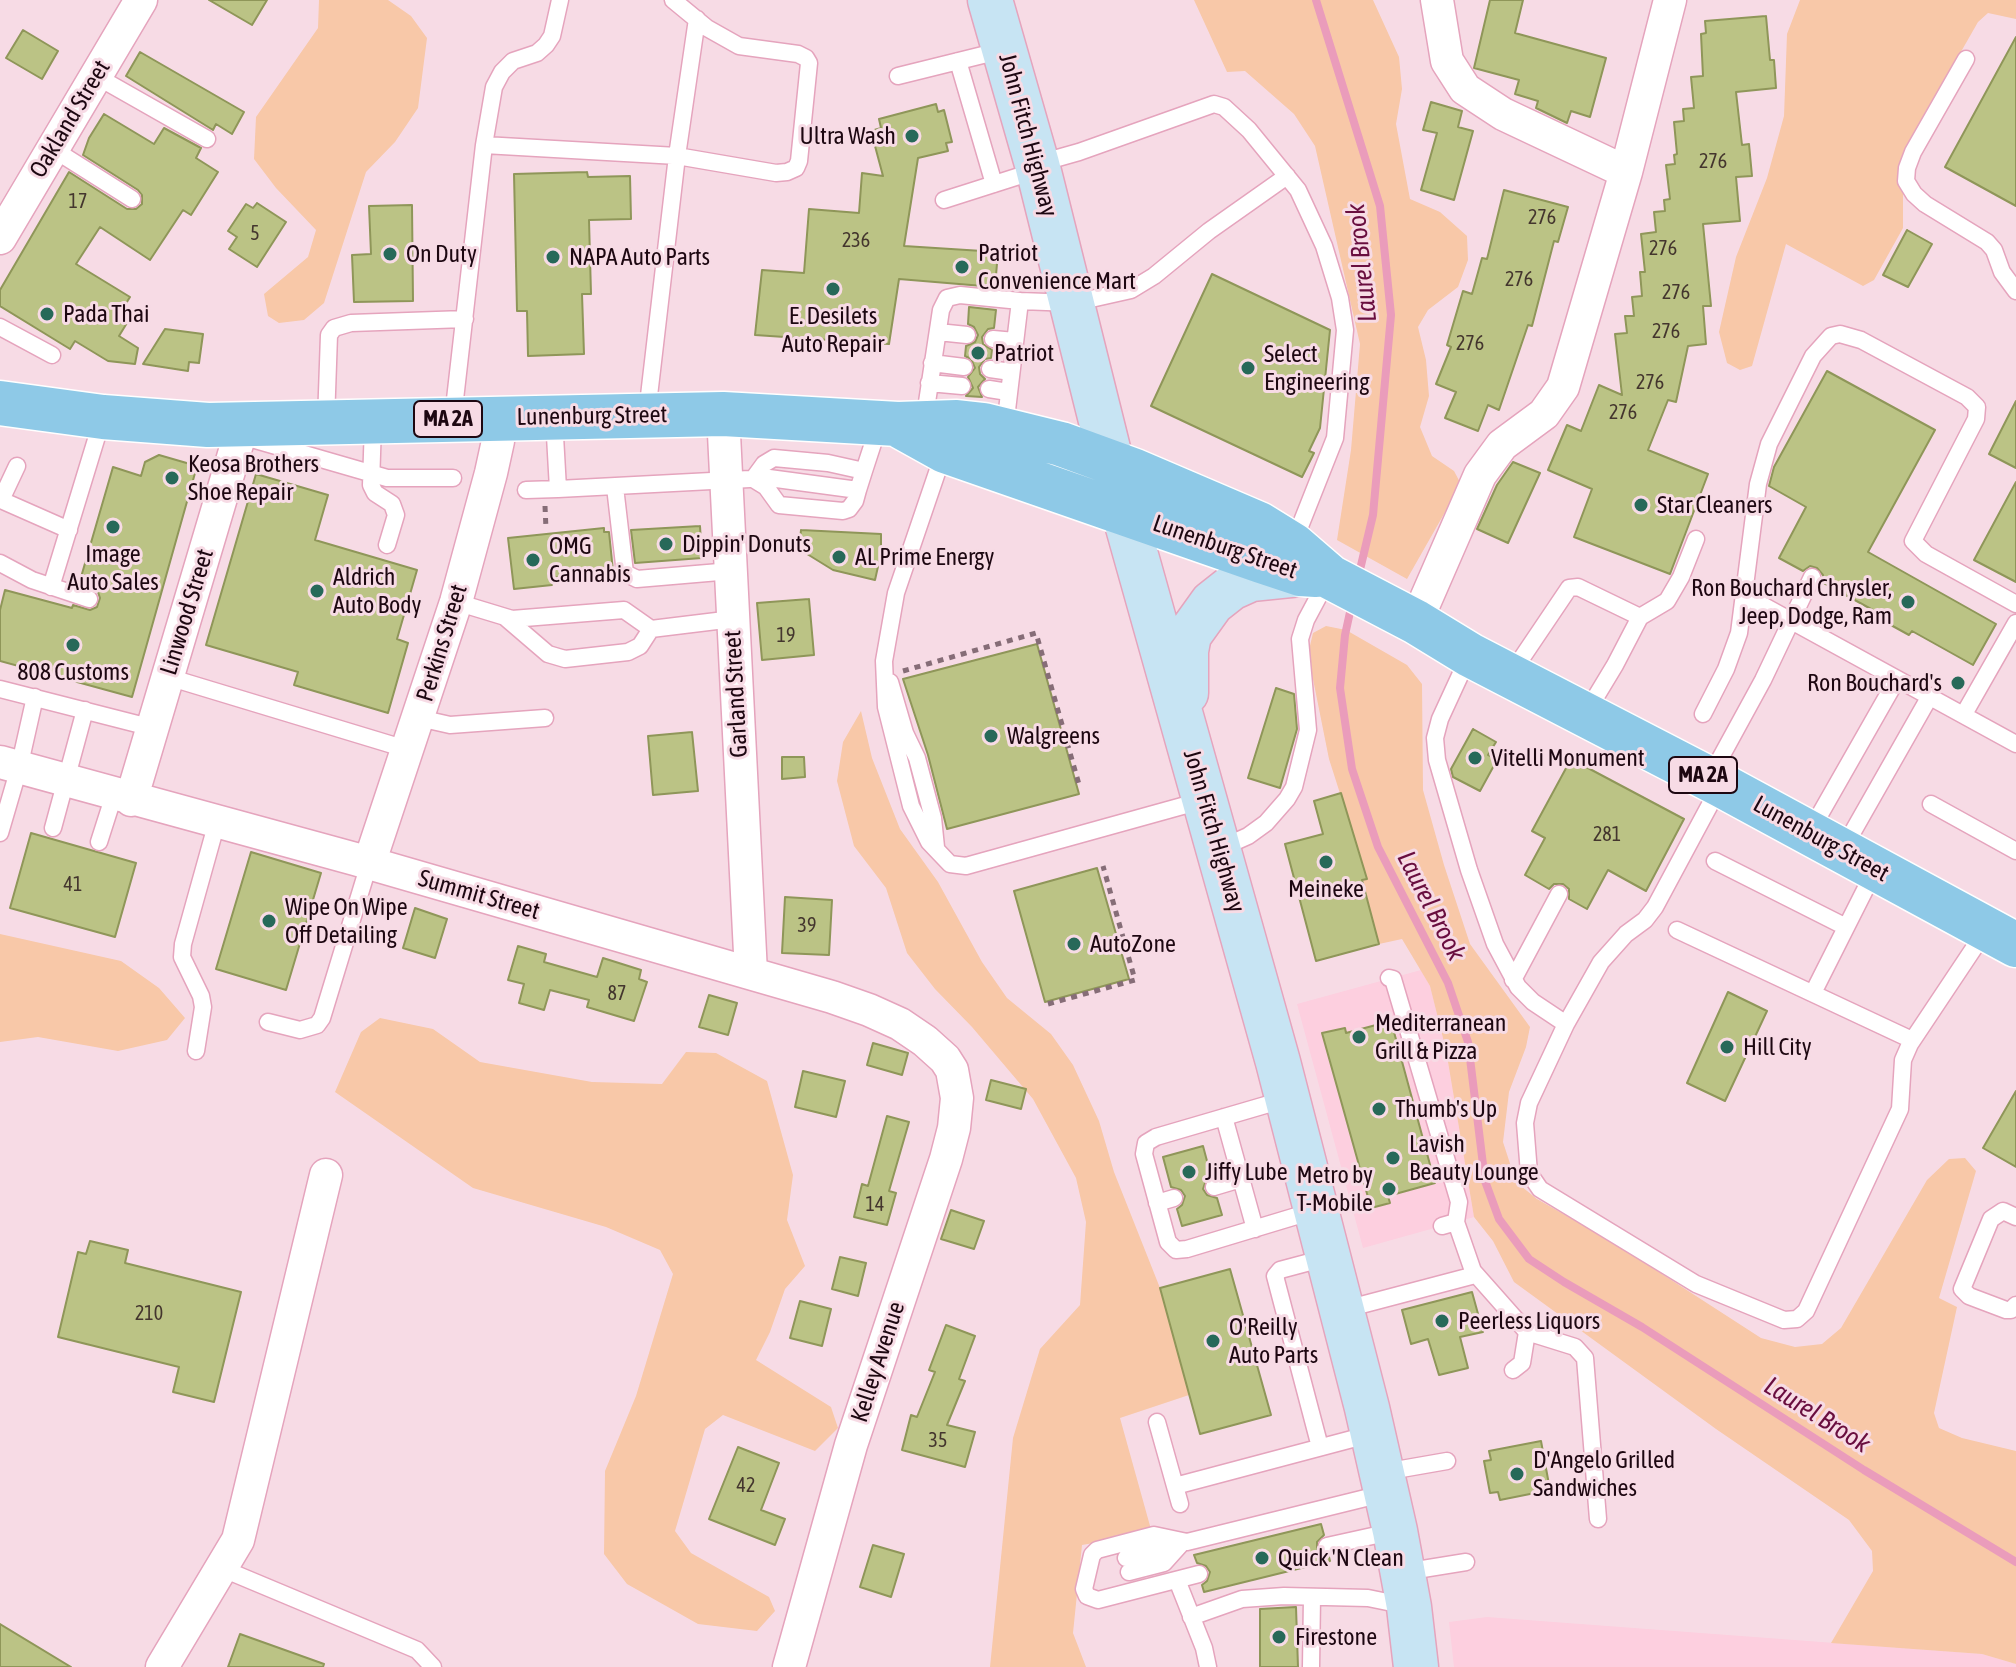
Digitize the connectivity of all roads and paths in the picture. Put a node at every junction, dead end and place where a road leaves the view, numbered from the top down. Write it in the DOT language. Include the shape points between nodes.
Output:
graph roads {
  1 [pos="141,0"];
  2 [pos="560,0"];
  3 [pos="673,0"];
  4 [pos="990,0"];
  5 [pos="1437,0"];
  6 [pos="1670,0"];
  7 [pos="697,19"];
  8 [pos="1005,50"];
  9 [pos="1966,59"];
  10 [pos="958,61"];
  11 [pos="96,76"];
  12 [pos="898,76"];
  13 [pos="207,139"];
  14 [pos="484,145"];
  15 [pos="53,149"];
  16 [pos="677,156"];
  17 [pos="1038,166"];
  18 [pos="1626,172"];
  19 [pos="1287,176"];
  20 [pos="994,184"];
  21 [pos="132,199"];
  22 [pos="944,200"];
  23 [pos="0,238"];
  24 [pos="2016,291"];
  25 [pos="1020,301"];
  26 [pos="1073,303"];
  27 [pos="465,319"];
  28 [pos="0,327"];
  29 [pos="938,332"];
  30 [pos="967,335"];
  31 [pos="993,339"];
  32 [pos="1015,341"];
  33 [pos="52,355"];
  34 [pos="932,363"];
  35 [pos="964,367"];
  36 [pos="990,369"];
  37 [pos="1011,372"];
  38 [pos="962,386"];
  39 [pos="989,389"];
  40 [pos="0,403"];
  41 [pos="1006,411"];
  42 [pos="723,414"];
  43 [pos="647,415"];
  44 [pos="103,417"];
  45 [pos="554,417"];
  46 [pos="499,418"];
  47 [pos="453,419"];
  48 [pos="373,421"];
  49 [pos="326,423"];
  50 [pos="916,424"];
  51 [pos="242,430"];
  52 [pos="1113,463"];
  53 [pos="17,466"];
  54 [pos="864,471"];
  55 [pos="370,472"];
  56 [pos="453,478"];
  57 [pos="739,480"];
  58 [pos="615,487"];
  59 [pos="558,489"];
  60 [pos="526,490"];
  61 [pos="858,490"];
  62 [pos="1124,513"];
  63 [pos="69,530"];
  64 [pos="1696,539"];
  65 [pos="387,545"];
  66 [pos="0,563"];
  67 [pos="1307,565"];
  68 [pos="731,571"];
  69 [pos="1812,577"];
  70 [pos="51,587"];
  71 [pos="1744,595"];
  72 [pos="89,599"];
  73 [pos="456,602"];
  74 [pos="2016,604"];
  75 [pos="1402,615"];
  76 [pos="505,617"];
  77 [pos="1640,617"];
  78 [pos="733,619"];
  79 [pos="1790,620"];
  80 [pos="2016,623"];
  81 [pos="651,629"];
  82 [pos="2011,644"];
  83 [pos="1470,655"];
  84 [pos="1510,676"];
  85 [pos="168,677"];
  86 [pos="1897,679"];
  87 [pos="900,680"];
  88 [pos="0,689"];
  89 [pos="1930,696"];
  90 [pos="35,697"];
  91 [pos="85,710"];
  92 [pos="1585,714"];
  93 [pos="1703,714"];
  94 [pos="1964,714"];
  95 [pos="419,718"];
  96 [pos="545,718"];
  97 [pos="1185,727"];
  98 [pos="153,728"];
  99 [pos="2016,744"];
  100 [pos="406,749"];
  101 [pos="10,765"];
  102 [pos="67,782"];
  103 [pos="1715,782"];
  104 [pos="1080,788"];
  105 [pos="123,797"];
  106 [pos="1206,799"];
  107 [pos="1931,804"];
  108 [pos="217,822"];
  109 [pos="53,828"];
  110 [pos="0,833"];
  111 [pos="99,842"];
  112 [pos="1219,848"];
  113 [pos="1842,851"];
  114 [pos="2016,851"];
  115 [pos="1715,861"];
  116 [pos="369,864"];
  117 [pos="1103,866"];
  118 [pos="1559,894"];
  119 [pos="1844,926"];
  120 [pos="1677,930"];
  121 [pos="2001,937"];
  122 [pos="751,973"];
  123 [pos="1389,978"];
  124 [pos="1513,980"];
  125 [pos="1813,993"];
  126 [pos="1048,1004"];
  127 [pos="268,1022"];
  128 [pos="1566,1024"];
  129 [pos="1912,1040"];
  130 [pos="196,1051"];
  131 [pos="945,1059"];
  132 [pos="1287,1099"];
  133 [pos="1224,1117"];
  134 [pos="326,1175"];
  135 [pos="1241,1179"];
  136 [pos="1214,1187"];
  137 [pos="1174,1198"];
  138 [pos="1157,1203"];
  139 [pos="1315,1211"];
  140 [pos="2016,1217"];
  141 [pos="1255,1229"];
  142 [pos="1327,1258"];
  143 [pos="1475,1275"];
  144 [pos="2016,1305"];
  145 [pos="1341,1310"];
  146 [pos="1527,1332"];
  147 [pos="1513,1370"];
  148 [pos="1157,1422"];
  149 [pos="1320,1447"];
  150 [pos="1447,1461"];
  151 [pos="1385,1482"];
  152 [pos="1175,1486"];
  153 [pos="1180,1504"];
  154 [pos="1598,1519"];
  155 [pos="1182,1543"];
  156 [pos="1327,1546"];
  157 [pos="1126,1558"];
  158 [pos="1466,1562"];
  159 [pos="221,1568"];
  160 [pos="1199,1574"];
  161 [pos="1177,1580"];
  162 [pos="1406,1590"];
  163 [pos="1133,1591"];
  164 [pos="1312,1597"];
  165 [pos="1191,1617"];
  166 [pos="162,1667"];
  167 [pos="433,1667"];
  168 [pos="789,1667"];
  169 [pos="1208,1667"];
  170 [pos="1311,1667"];
  171 [pos="1416,1667"];
  1 -- 11 [label="street, Oakland Street"];
  2 -- 14 [label="lane" via="546,45 513,61 494,87"];
  3 -- 7 [label="lane"];
  4 -- 8 [label="main road, John Fitch Highway"];
  5 -- 18 [label="street" via="1447,61 1465,89 1503,114"];
  6 -- 18 [label="street"];
  7 -- 16 [label="lane"];
  7 -- 16 [label="lane" via="739,46 806,58 799,161 796,168 776,173"];
  8 -- 10 [label="lane"];
  8 -- 17 [label="main road, John Fitch Highway"];
  9 -- 24 [label="lane" via="1913,152 1906,181 1925,204 1987,242"];
  10 -- 12 [label="lane"];
  10 -- 20 [label="lane"];
  11 -- 13 [label="lane"];
  11 -- 15 [label="street, Oakland Street"];
  14 -- 16 [label="lane"];
  14 -- 27 [label="lane"];
  15 -- 21 [label="lane"];
  15 -- 23 [label="street, Oakland Street"];
  16 -- 43 [label="lane"];
  17 -- 19 [label="lane" via="1214,104 1249,130"];
  17 -- 20 [label="lane"];
  17 -- 26 [label="main road, John Fitch Highway"];
  18 -- 75 [label="street" via="1563,387 1544,414 1502,445 1480,475"];
  19 -- 26 [label="lane" via="1131,290"];
  19 -- 67 [label="lane" via="1324,246 1345,330 1335,438"];
  20 -- 22 [label="lane"];
  25 -- 26 [label="lane"];
  25 -- 29 [label="lane" via="953,295 941,310"];
  25 -- 32 [label="lane"];
  26 -- 52 [label="main road, John Fitch Highway"];
  27 -- 47 [label="lane"];
  27 -- 49 [label="lane" via="334,328 329,335"];
  28 -- 33 [label="lane"];
  29 -- 30 [label="lane"];
  29 -- 34 [label="lane"];
  31 -- 32 [label="lane"];
  32 -- 37 [label="lane"];
  34 -- 35 [label="lane"];
  34 -- 50 [label="lane"];
  36 -- 37 [label="lane"];
  37 -- 41 [label="lane"];
  38 -- 50 [label="lane"];
  39 -- 41 [label="lane"];
  40 -- 44 [label="main road, Lunenburg Street / MA 2A"];
  41 -- 50 [label="main road, Lunenburg Street / MA 2A"];
  41 -- 52 [label="main road, Lunenburg Street / MA 2A" via="1061,444"];
  42 -- 43 [label="main road, Lunenburg Street / MA 2A"];
  42 -- 50 [label="main road, Lunenburg Street / MA 2A"];
  42 -- 57 [label="street, Garland Street"];
  43 -- 45 [label="main road, Lunenburg Street / MA 2A"];
  44 -- 51 [label="main road, Lunenburg Street / MA 2A"];
  44 -- 63 [label="lane"];
  45 -- 46 [label="main road, Lunenburg Street / MA 2A"];
  45 -- 59 [label="lane"];
  46 -- 47 [label="main road, Lunenburg Street / MA 2A"];
  46 -- 73 [label="street, Perkins Street" via="491,473"];
  47 -- 48 [label="main road, Lunenburg Street / MA 2A"];
  48 -- 49 [label="main road, Lunenburg Street / MA 2A"];
  48 -- 55 [label="lane"];
  49 -- 51 [label="main road, Lunenburg Street / MA 2A"];
  50 -- 54 [label="lane"];
  50 -- 62 [label="main road, Lunenburg Street / MA 2A"];
  50 -- 106 [label="lane" via="909,549 884,661 886,707 911,806 939,854 950,864 966,866"];
  51 -- 55 [label="lane"];
  51 -- 85 [label="street, Linwood Street"];
  52 -- 62 [label="main road, John Fitch Highway"];
  52 -- 67 [label="main road, Lunenburg Street / MA 2A" via="1259,524"];
  53 -- 63 [label="lane" via="1,500"];
  54 -- 57 [label="lane" via="774,458"];
  54 -- 61 [label="lane"];
  55 -- 56 [label="lane" via="396,479"];
  55 -- 65 [label="lane" via="375,493 395,510"];
  57 -- 58 [label="lane"];
  57 -- 61 [label="lane" via="782,479"];
  57 -- 61 [label="lane" via="766,487 779,505 843,511 853,504"];
  57 -- 68 [label="street, Garland Street"];
  58 -- 59 [label="lane"];
  58 -- 68 [label="lane" via="625,573 637,579"];
  59 -- 60 [label="lane"];
  62 -- 67 [label="main road, Lunenburg Street / MA 2A"];
  62 -- 97 [label="main road, John Fitch Highway"];
  63 -- 70 [label="lane"];
  64 -- 77 [label="lane" via="1667,601"];
  66 -- 70 [label="lane"];
  67 -- 75 [label="main road, Lunenburg Street / MA 2A"];
  67 -- 97 [label="main road" via="1231,588 1196,623 1186,651"];
  67 -- 112 [label="lane" via="1306,620 1300,639 1308,730 1294,787 1266,823"];
  68 -- 78 [label="street, Garland Street"];
  69 -- 79 [label="lane"];
  70 -- 72 [label="lane"];
  71 -- 74 [label="lane" via="1758,484 1777,423 1813,356 1831,336 1850,335 1977,407 1976,419 1913,541 1926,554"];
  71 -- 79 [label="lane"];
  71 -- 93 [label="lane" via="1734,652"];
  73 -- 76 [label="lane"];
  73 -- 95 [label="street, Perkins Street"];
  75 -- 83 [label="main road, Lunenburg Street / MA 2A"];
  76 -- 81 [label="lane" via="616,609 633,614"];
  76 -- 81 [label="lane" via="548,654 565,659 628,652 640,646"];
  77 -- 84 [label="lane" via="1578,587 1569,588"];
  77 -- 92 [label="lane"];
  78 -- 81 [label="lane"];
  78 -- 122 [label="street, Garland Street"];
  79 -- 86 [label="lane"];
  79 -- 103 [label="lane"];
  80 -- 82 [label="lane"];
  82 -- 94 [label="lane"];
  83 -- 84 [label="main road, Lunenburg Street / MA 2A"];
  83 -- 124 [label="lane" via="1440,719 1437,760 1469,870"];
  84 -- 92 [label="main road, Lunenburg Street / MA 2A"];
  85 -- 98 [label="street, Linwood Street"];
  85 -- 100 [label="lane"];
  86 -- 89 [label="lane"];
  86 -- 113 [label="lane"];
  87 -- 104 [label="path" via="900,672 1036,633"];
  88 -- 90 [label="lane"];
  89 -- 94 [label="lane"];
  89 -- 113 [label="lane"];
  90 -- 91 [label="lane"];
  90 -- 101 [label="lane"];
  91 -- 98 [label="lane"];
  91 -- 102 [label="lane"];
  92 -- 103 [label="main road, Lunenburg Street / MA 2A"];
  94 -- 99 [label="lane"];
  95 -- 96 [label="lane" via="450,725"];
  95 -- 100 [label="street, Perkins Street"];
  97 -- 106 [label="main road, John Fitch Highway"];
  98 -- 105 [label="street, Linwood Street"];
  100 -- 116 [label="street, Perkins Street"];
  101 -- 102 [label="street, Summit Street"];
  101 -- 110 [label="lane"];
  102 -- 105 [label="street, Summit Street"];
  102 -- 109 [label="lane"];
  103 -- 113 [label="main road, Lunenburg Street / MA 2A"];
  103 -- 128 [label="lane" via="1655,907 1601,962"];
  105 -- 108 [label="street, Summit Street"];
  105 -- 111 [label="lane"];
  106 -- 112 [label="main road, John Fitch Highway"];
  107 -- 114 [label="lane"];
  108 -- 116 [label="street, Summit Street"];
  108 -- 130 [label="lane" via="183,944 182,957 203,1007"];
  112 -- 132 [label="main road, John Fitch Highway"];
  113 -- 119 [label="lane"];
  113 -- 121 [label="main road, Lunenburg Street / MA 2A"];
  115 -- 119 [label="lane"];
  116 -- 122 [label="street, Summit Street"];
  116 -- 127 [label="lane" via="322,1018 300,1030"];
  117 -- 126 [label="path" via="1135,980"];
  118 -- 124 [label="lane"];
  119 -- 125 [label="lane"];
  120 -- 125 [label="lane"];
  121 -- 129 [label="lane"];
  122 -- 131 [label="street, Summit Street" via="887,1017"];
  123 -- 143 [label="lane" via="1459,1202 1449,1224"];
  124 -- 128 [label="lane" via="1533,1002"];
  125 -- 129 [label="lane"];
  128 -- 129 [label="lane" via="1526,1113 1533,1180 1696,1284 1791,1320 1806,1311 1900,1109 1903,1060"];
  131 -- 168 [label="street, Kelley Avenue" via="957,1098 954,1128 851,1445"];
  132 -- 133 [label="lane"];
  132 -- 139 [label="main road, John Fitch Highway"];
  133 -- 135 [label="lane"];
  133 -- 138 [label="lane" via="1146,1143"];
  134 -- 159 [label="street" via="238,1540"];
  135 -- 136 [label="lane"];
  135 -- 141 [label="lane"];
  137 -- 138 [label="lane"];
  138 -- 141 [label="lane" via="1168,1242 1176,1250"];
  139 -- 141 [label="lane"];
  139 -- 142 [label="main road, John Fitch Highway"];
  140 -- 144 [label="lane" via="2003,1211 1991,1219 1962,1289 2006,1310"];
  142 -- 145 [label="main road, John Fitch Highway"];
  142 -- 149 [label="lane" via="1280,1270 1275,1276"];
  143 -- 145 [label="lane"];
  143 -- 146 [label="lane"];
  145 -- 151 [label="main road, John Fitch Highway"];
  146 -- 147 [label="lane" via="1522,1363"];
  146 -- 154 [label="lane" via="1575,1347 1585,1358"];
  148 -- 152 [label="lane"];
  149 -- 151 [label="lane"];
  149 -- 152 [label="lane"];
  150 -- 151 [label="lane"];
  151 -- 155 [label="lane"];
  151 -- 156 [label="lane"];
  151 -- 162 [label="main road, John Fitch Highway"];
  152 -- 153 [label="lane"];
  155 -- 157 [label="lane" via="1158,1535"];
  155 -- 157 [label="lane" via="1164,1563"];
  157 -- 163 [label="lane"];
  157 -- 163 [label="lane" via="1097,1550 1085,1593 1098,1600"];
  158 -- 162 [label="lane"];
  159 -- 166 [label="street"];
  159 -- 167 [label="lane" via="417,1650"];
  160 -- 161 [label="lane"];
  161 -- 163 [label="lane"];
  161 -- 165 [label="lane"];
  162 -- 164 [label="lane" via="1368,1598"];
  162 -- 171 [label="main road, John Fitch Highway"];
  164 -- 165 [label="lane" via="1242,1599"];
  164 -- 170 [label="lane"];
  165 -- 169 [label="lane"];
}
